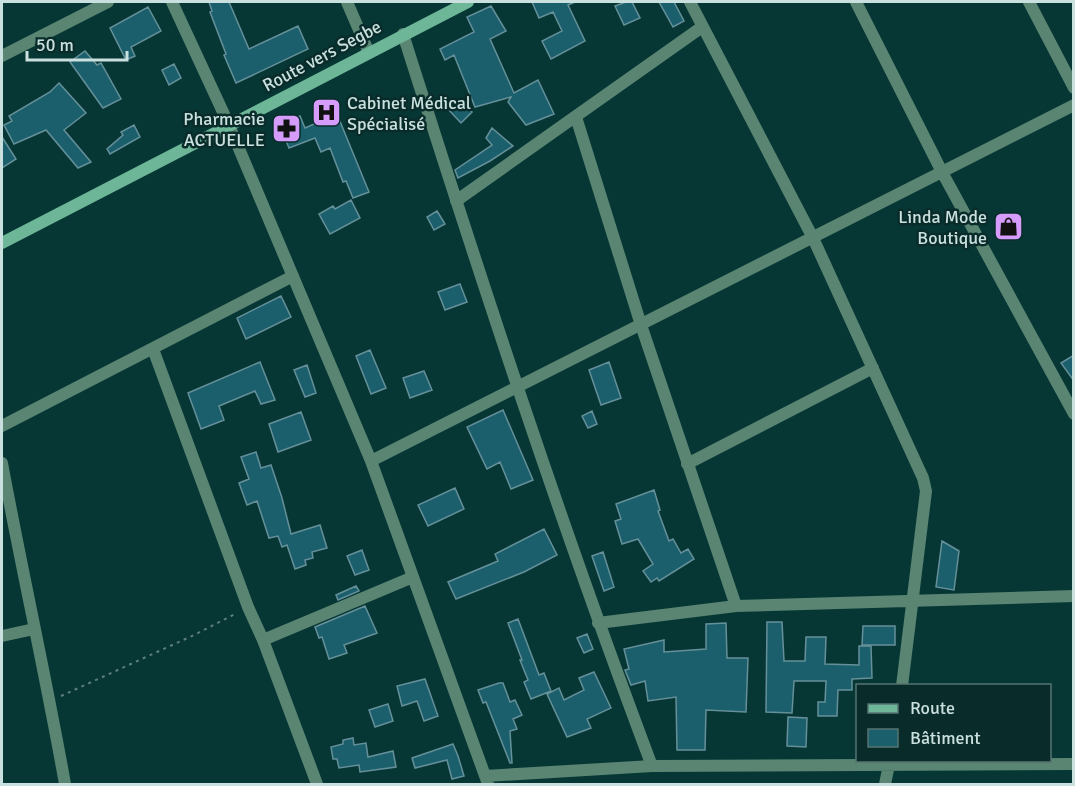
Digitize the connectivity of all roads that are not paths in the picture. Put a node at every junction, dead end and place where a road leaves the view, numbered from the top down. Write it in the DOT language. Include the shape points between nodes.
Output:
graph roads {
  1 [pos="108,2"];
  2 [pos="172,2"];
  3 [pos="347,2"];
  4 [pos="468,2"];
  5 [pos="690,2"];
  6 [pos="856,2"];
  7 [pos="1029,2"];
  8 [pos="702,27"];
  9 [pos="403,34"];
  10 [pos="369,52"];
  11 [pos="2,56"];
  12 [pos="1074,88"];
  13 [pos="1074,105"];
  14 [pos="576,117"];
  15 [pos="229,125"];
  16 [pos="942,172"];
  17 [pos="456,201"];
  18 [pos="813,238"];
  19 [pos="2,243"];
  20 [pos="293,276"];
  21 [pos="641,325"];
  22 [pos="153,350"];
  23 [pos="873,368"];
  24 [pos="517,388"];
  25 [pos="1074,414"];
  26 [pos="2,426"];
  27 [pos="371,461"];
  28 [pos="2,464"];
  29 [pos="687,464"];
  30 [pos="413,577"];
  31 [pos="1074,596"];
  32 [pos="913,601"];
  33 [pos="736,606"];
  34 [pos="598,623"];
  35 [pos="34,629"];
  36 [pos="2,636"];
  37 [pos="263,640"];
  38 [pos="902,684"];
  39 [pos="889,763"];
  40 [pos="1074,764"];
  41 [pos="652,766"];
  42 [pos="486,780"];
  43 [pos="65,784"];
  44 [pos="317,784"];
  45 [pos="885,784"];
  1 -- 11 [label="street"];
  2 -- 15 [label="street"];
  3 -- 10 [label="street"];
  4 -- 9 [label="main road, Route vers Segbe"];
  5 -- 8 [label="street"];
  6 -- 16 [label="street"];
  7 -- 12 [label="street"];
  8 -- 14 [label="street"];
  8 -- 18 [label="street"];
  9 -- 10 [label="main road, Route vers Segbe"];
  9 -- 17 [label="street"];
  10 -- 15 [label="main road, Route vers Segbe"];
  13 -- 16 [label="street"];
  14 -- 17 [label="street"];
  14 -- 21 [label="street"];
  15 -- 19 [label="main road, Route vers Segbe"];
  15 -- 20 [label="street"];
  16 -- 18 [label="street"];
  16 -- 25 [label="street"];
  17 -- 24 [label="street"];
  18 -- 21 [label="street"];
  18 -- 23 [label="street"];
  20 -- 22 [label="street"];
  20 -- 27 [label="street"];
  21 -- 24 [label="street"];
  21 -- 29 [label="street"];
  22 -- 26 [label="street"];
  22 -- 37 [label="street"];
  23 -- 29 [label="street"];
  23 -- 32 [label="street" via="925,485"];
  24 -- 27 [label="street"];
  24 -- 34 [label="street"];
  27 -- 30 [label="street"];
  28 -- 35 [label="street"];
  29 -- 33 [label="street"];
  30 -- 37 [label="street"];
  30 -- 42 [label="street"];
  31 -- 32 [label="street"];
  32 -- 33 [label="street"];
  32 -- 38 [label="street"];
  33 -- 34 [label="street"];
  34 -- 41 [label="street"];
  35 -- 36 [label="street"];
  35 -- 43 [label="street"];
  37 -- 44 [label="street"];
  39 -- 40 [label="street"];
  39 -- 41 [label="street"];
  39 -- 45 [label="street"];
  41 -- 42 [label="street"];
}
